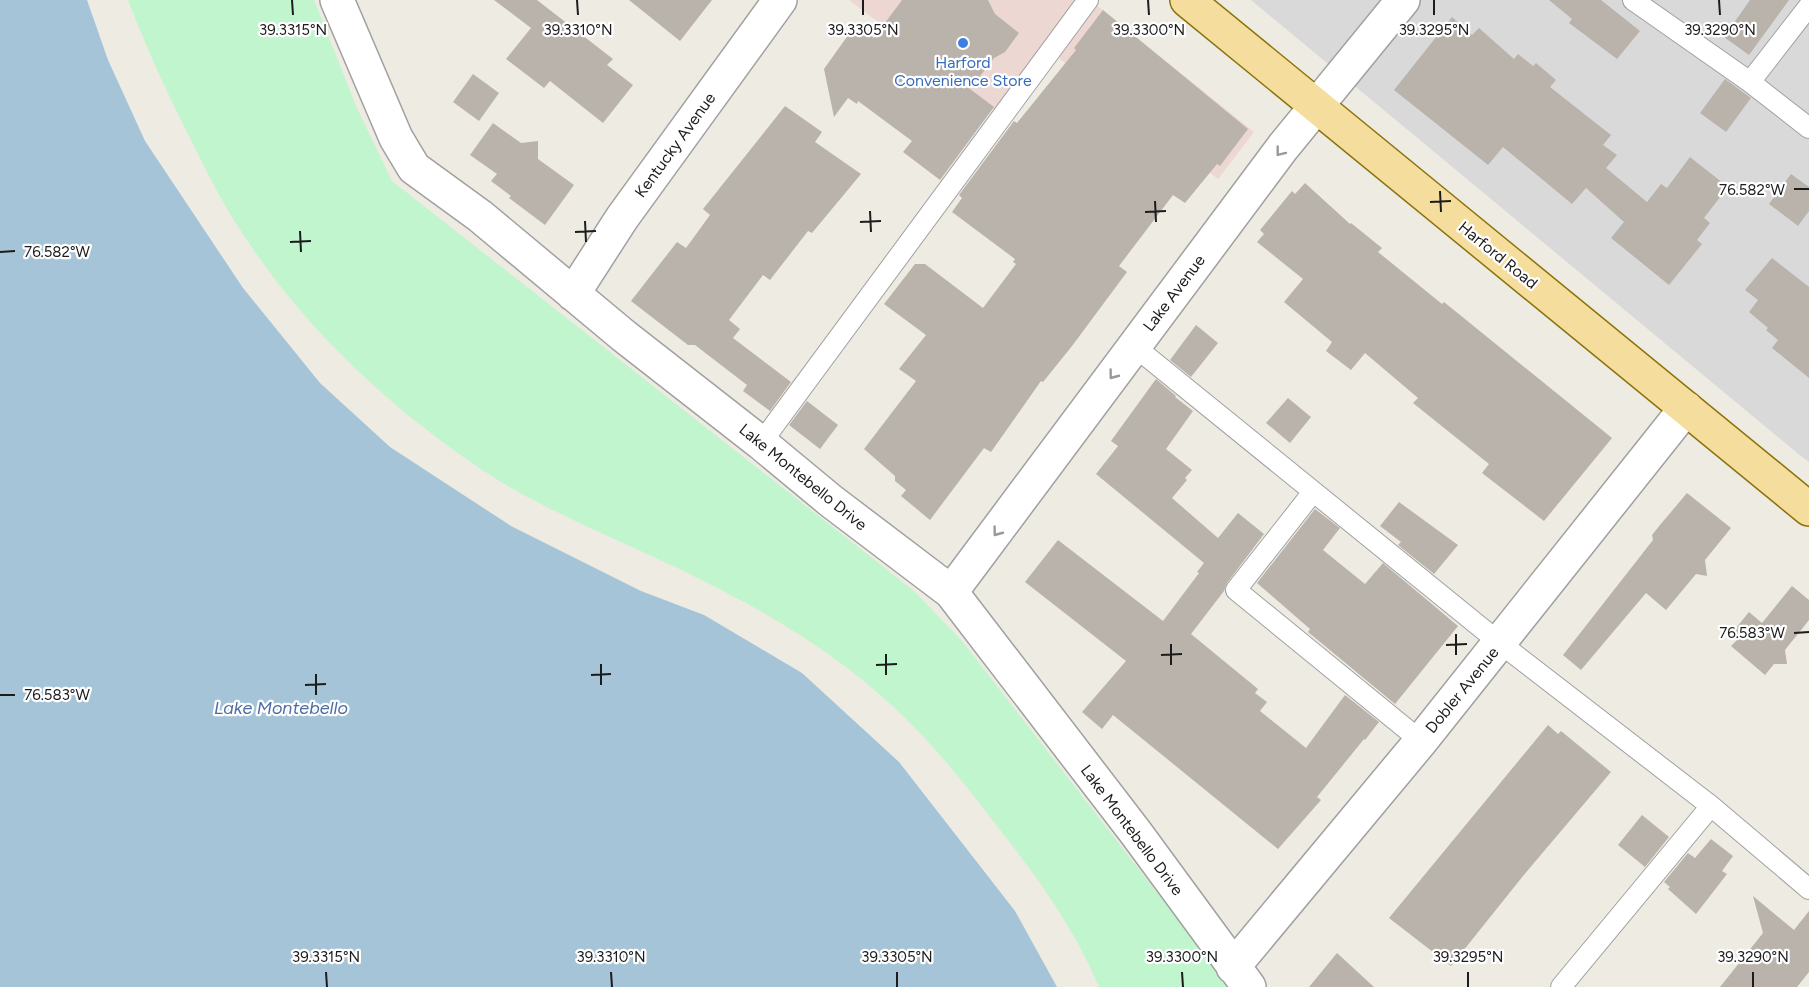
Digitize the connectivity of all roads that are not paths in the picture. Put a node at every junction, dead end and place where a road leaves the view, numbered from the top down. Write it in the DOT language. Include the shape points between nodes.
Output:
graph roads {
  1 [pos="337,0"];
  2 [pos="780,0"];
  3 [pos="1088,0"];
  4 [pos="1187,0"];
  5 [pos="1403,0"];
  6 [pos="1633,0"];
  7 [pos="1809,6"];
  8 [pos="1750,82"];
  9 [pos="1317,107"];
  10 [pos="1809,128"];
  11 [pos="573,294"];
  12 [pos="1134,346"];
  13 [pos="1686,408"];
  14 [pos="761,443"];
  15 [pos="1313,492"];
  16 [pos="1809,509"];
  17 [pos="951,592"];
  18 [pos="1500,643"];
  19 [pos="1421,741"];
  20 [pos="1711,806"];
  21 [pos="1809,889"];
  22 [pos="1241,977"];
  23 [pos="1562,987"];
  1 -- 11 [label="street, Lake Montebello Drive" via="396,138 414,168 480,216"];
  2 -- 11 [label="street, Kentucky Avenue" via="622,218"];
  3 -- 14 [label="lane"];
  4 -- 9 [label="main road, Harford Road"];
  5 -- 9 [label="street, Lake Avenue"];
  6 -- 8 [label="lane"];
  7 -- 8 [label="lane"];
  8 -- 10 [label="lane"];
  9 -- 12 [label="street, Lake Avenue, one-way"];
  9 -- 13 [label="main road, Harford Road"];
  11 -- 14 [label="street, Lake Montebello Drive"];
  12 -- 15 [label="lane"];
  12 -- 17 [label="street, Lake Avenue, one-way"];
  13 -- 16 [label="main road, Harford Road"];
  13 -- 18 [label="street, Dobler Avenue"];
  14 -- 17 [label="street, Lake Montebello Drive"];
  15 -- 18 [label="lane"];
  15 -- 19 [label="lane" via="1236,590"];
  17 -- 22 [label="street, Lake Montebello Drive"];
  18 -- 19 [label="street, Dobler Avenue"];
  18 -- 20 [label="lane"];
  19 -- 22 [label="street, Dobler Avenue"];
  20 -- 21 [label="lane"];
  20 -- 23 [label="lane"];
}
